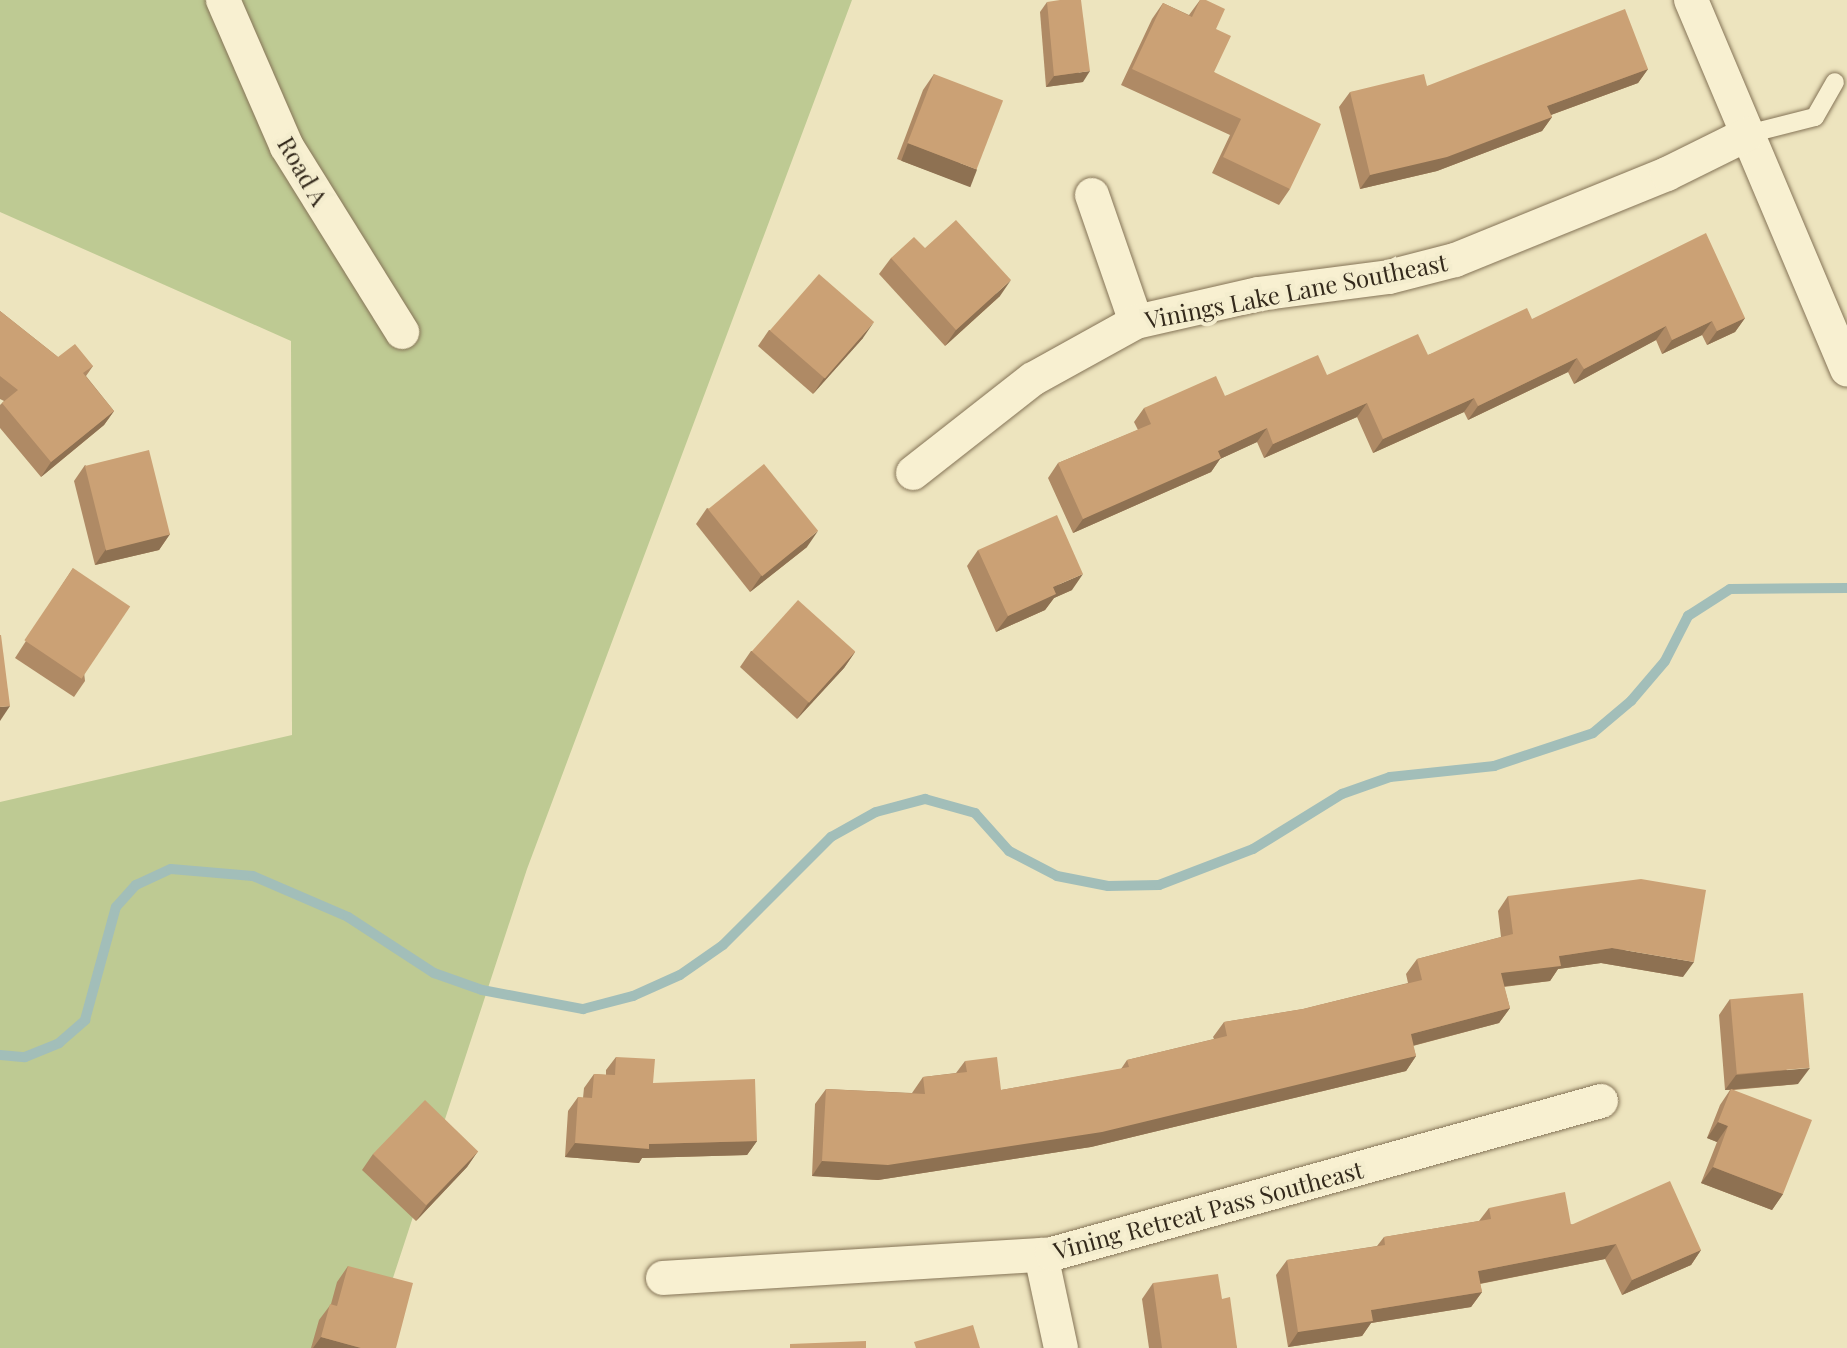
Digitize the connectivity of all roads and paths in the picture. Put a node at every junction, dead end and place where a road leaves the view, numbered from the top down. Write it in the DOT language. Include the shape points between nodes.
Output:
graph roads {
  1 [pos="223,0"];
  2 [pos="1691,0"];
  3 [pos="1835,82"];
  4 [pos="1748,134"];
  5 [pos="1092,195"];
  6 [pos="1136,322"];
  7 [pos="402,332"];
  8 [pos="1847,369"];
  9 [pos="913,473"];
  10 [pos="1601,1101"];
  11 [pos="1041,1255"];
  12 [pos="663,1278"];
  13 [pos="1061,1348"];
  1 -- 7 [label="street, Road A" via="287,147"];
  2 -- 4 [label="street"];
  3 -- 4 [label="lane" via="1815,117"];
  4 -- 6 [label="street, Vinings Lake Lane Southeast" via="1667,174 1455,260 1389,277 1258,294"];
  4 -- 8 [label="street"];
  5 -- 6 [label="street"];
  6 -- 9 [label="street, Vinings Lake Lane Southeast" via="1033,379"];
  10 -- 11 [label="street, Vining Retreat Pass Southeast"];
  11 -- 12 [label="street, Vining Retreat Pass Southeast"];
  11 -- 13 [label="street"];
}
